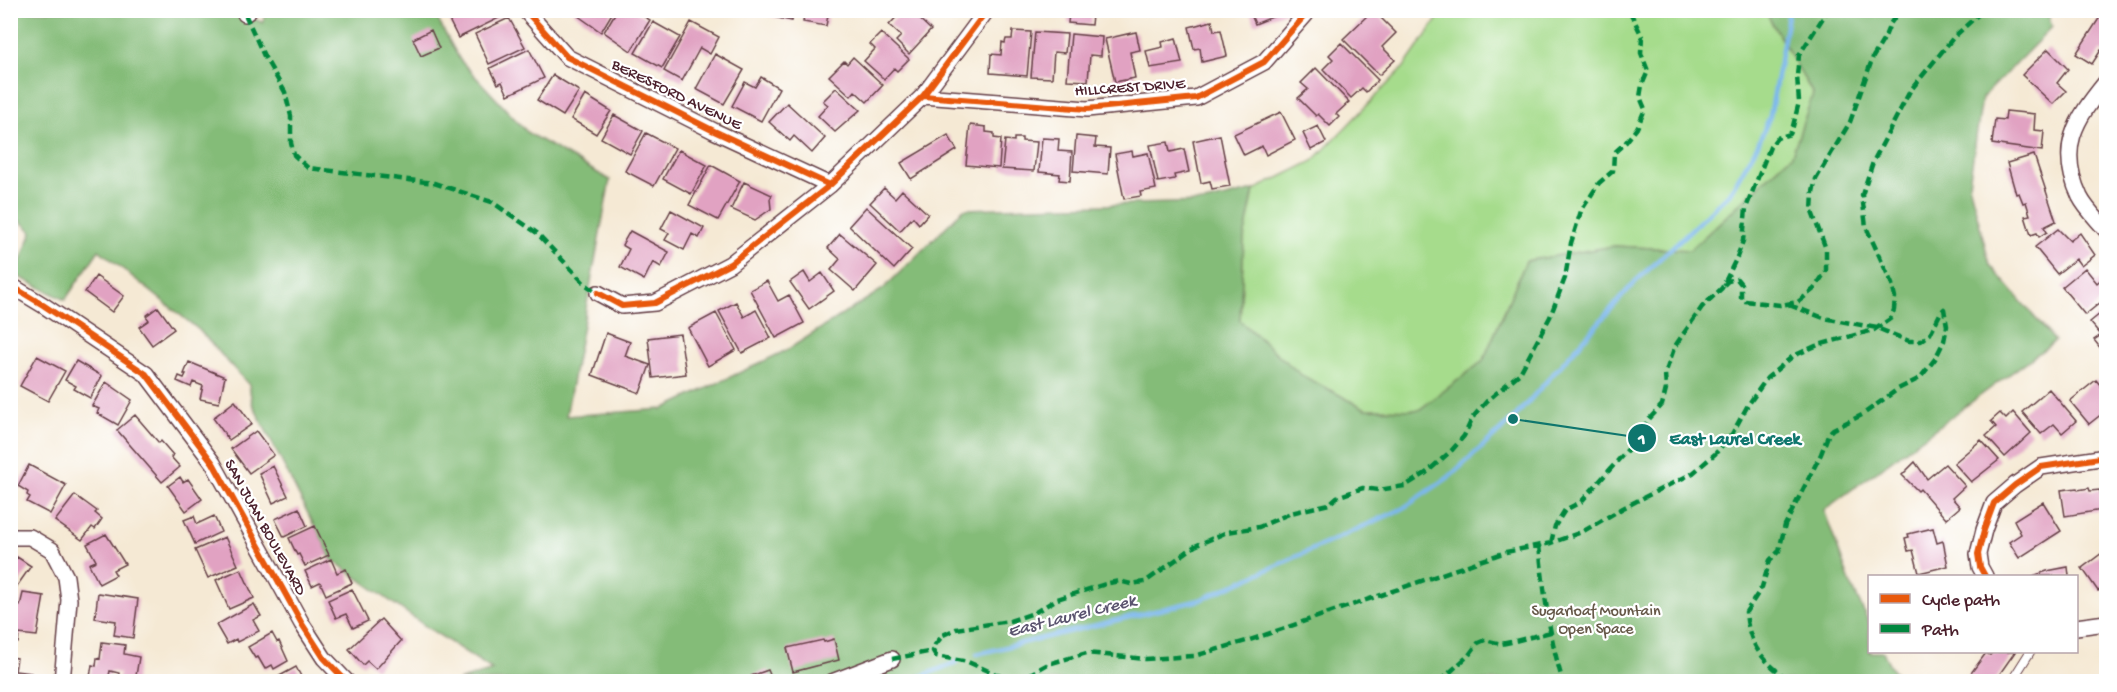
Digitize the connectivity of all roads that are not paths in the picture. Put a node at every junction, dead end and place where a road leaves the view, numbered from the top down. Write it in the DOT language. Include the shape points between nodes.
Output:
graph roads {
  1 [pos="525,10"];
  2 [pos="987,10"];
  3 [pos="1306,10"];
  4 [pos="2106,82"];
  5 [pos="923,96"];
  6 [pos="830,185"];
  7 [pos="2106,230"];
  8 [pos="10,285"];
  9 [pos="598,294"];
  10 [pos="2106,457"];
  11 [pos="10,537"];
  12 [pos="1984,575"];
  13 [pos="2106,623"];
  14 [pos="2078,627"];
  15 [pos="2029,653"];
  16 [pos="892,659"];
  17 [pos="62,681"];
  18 [pos="347,681"];
  19 [pos="832,681"];
  20 [pos="2011,681"];
  1 -- 6 [label="street, BERESFORD AVENUE" via="567,57"];
  2 -- 5 [label="street"];
  3 -- 5 [label="street, HILLCREST DRIVE" via="1264,62 1196,98 1087,109"];
  4 -- 7 [label="street" via="2079,119 2069,146 2080,199"];
  5 -- 6 [label="street"];
  6 -- 9 [label="street" via="730,264 655,303 622,306"];
  8 -- 18 [label="street, SAN JUAN BOULEVARD" via="146,375 213,463 302,624 324,658"];
  10 -- 12 [label="street" via="2041,467 1994,503 1978,554"];
  11 -- 17 [label="street" via="30,537 52,550 66,577 69,600"];
  13 -- 14 [label="street"];
  15 -- 20 [label="lane"];
  16 -- 19 [label="street"];
}
